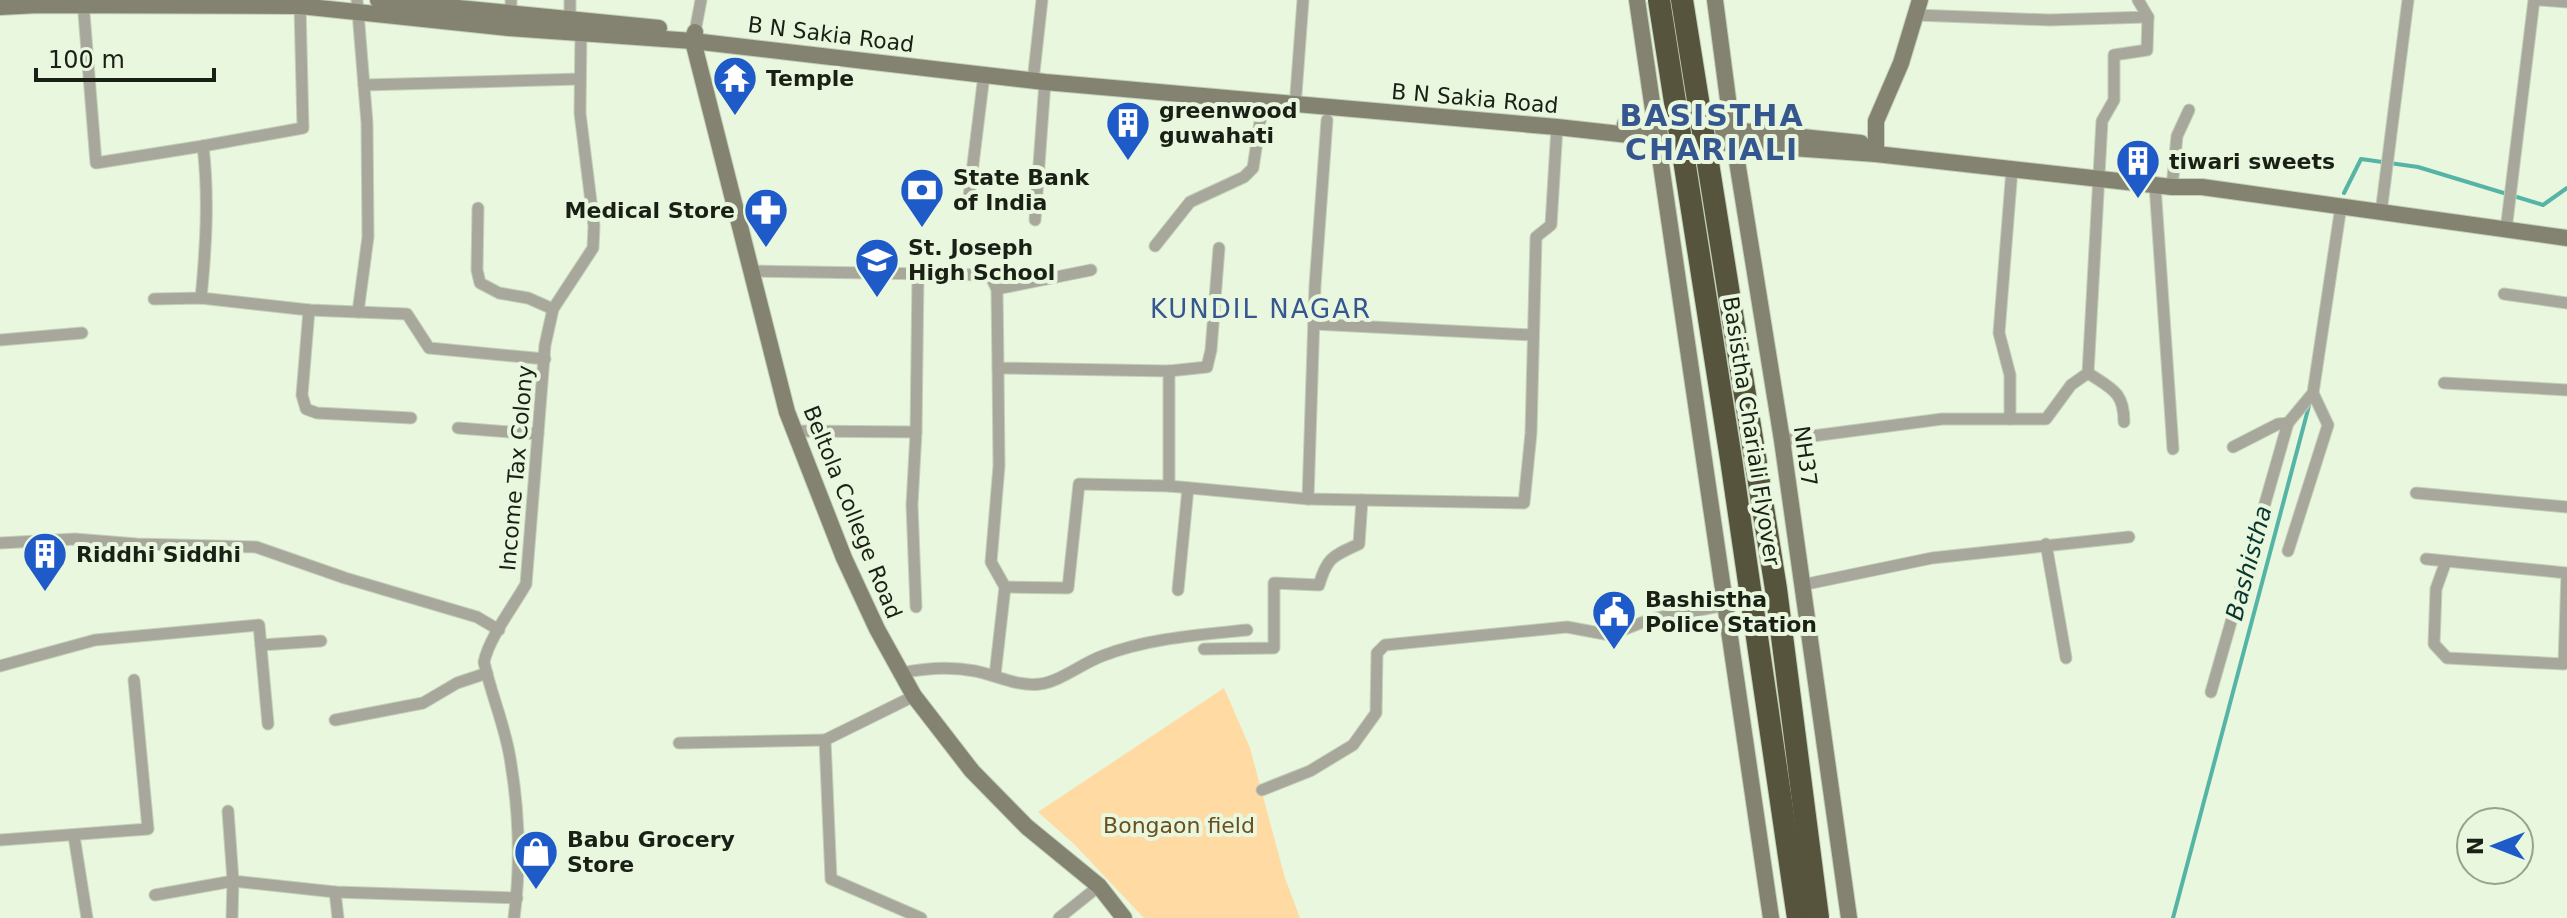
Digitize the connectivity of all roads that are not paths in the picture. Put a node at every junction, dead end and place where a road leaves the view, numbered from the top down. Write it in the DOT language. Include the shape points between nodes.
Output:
graph roads {
  1 [pos="378,0"];
  2 [pos="570,0"];
  3 [pos="701,0"];
  4 [pos="1042,0"];
  5 [pos="1303,0"];
  6 [pos="1637,0"];
  7 [pos="1659,0"];
  8 [pos="1682,0"];
  9 [pos="1715,0"];
  10 [pos="2138,0"];
  11 [pos="2408,0"];
  12 [pos="2536,0"];
  13 [pos="410,1"];
  14 [pos="2567,2"];
  15 [pos="83,3"];
  16 [pos="300,6"];
  17 [pos="358,6"];
  18 [pos="511,6"];
  19 [pos="0,7"];
  20 [pos="1918,8"];
  21 [pos="2148,17"];
  22 [pos="577,24"];
  23 [pos="694,37"];
  24 [pos="984,75"];
  25 [pos="1040,77"];
  26 [pos="580,79"];
  27 [pos="364,85"];
  28 [pos="1296,94"];
  29 [pos="1263,102"];
  30 [pos="2189,110"];
  31 [pos="1327,120"];
  32 [pos="1557,127"];
  33 [pos="1655,132"];
  34 [pos="1734,137"];
  35 [pos="203,146"];
  36 [pos="1876,150"];
  37 [pos="2012,169"];
  38 [pos="2100,174"];
  39 [pos="2167,183"];
  40 [pos="968,205"];
  41 [pos="2341,206"];
  42 [pos="478,208"];
  43 [pos="2381,213"];
  44 [pos="1035,220"];
  45 [pos="2506,230"];
  46 [pos="2567,238"];
  47 [pos="1155,246"];
  48 [pos="1219,248"];
  49 [pos="1091,270"];
  50 [pos="751,271"];
  51 [pos="918,274"];
  52 [pos="997,289"];
  53 [pos="2504,294"];
  54 [pos="201,298"];
  55 [pos="154,299"];
  56 [pos="2567,303"];
  57 [pos="553,309"];
  58 [pos="309,310"];
  59 [pos="358,312"];
  60 [pos="1314,324"];
  61 [pos="82,333"];
  62 [pos="1532,335"];
  63 [pos="0,340"];
  64 [pos="545,359"];
  65 [pos="998,368"];
  66 [pos="1169,371"];
  67 [pos="2088,373"];
  68 [pos="2444,383"];
  69 [pos="2567,390"];
  70 [pos="2313,393"];
  71 [pos="411,418"];
  72 [pos="2010,419"];
  73 [pos="2124,422"];
  74 [pos="2288,423"];
  75 [pos="458,428"];
  76 [pos="795,431"];
  77 [pos="916,432"];
  78 [pos="538,434"];
  79 [pos="1782,440"];
  80 [pos="2233,447"];
  81 [pos="2173,449"];
  82 [pos="1169,486"];
  83 [pos="1188,488"];
  84 [pos="2416,493"];
  85 [pos="1308,499"];
  86 [pos="1362,500"];
  87 [pos="2567,507"];
  88 [pos="2129,537"];
  89 [pos="0,543"];
  90 [pos="2046,544"];
  91 [pos="2288,551"];
  92 [pos="2426,559"];
  93 [pos="2446,561"];
  94 [pos="2567,571"];
  95 [pos="1802,585"];
  96 [pos="1005,587"];
  97 [pos="1178,590"];
  98 [pos="1726,605"];
  99 [pos="916,607"];
  100 [pos="499,630"];
  101 [pos="1247,630"];
  102 [pos="321,641"];
  103 [pos="261,645"];
  104 [pos="1204,649"];
  105 [pos="2066,658"];
  106 [pos="0,666"];
  107 [pos="487,673"];
  108 [pos="901,673"];
  109 [pos="995,675"];
  110 [pos="134,680"];
  111 [pos="2211,692"];
  112 [pos="914,696"];
  113 [pos="335,720"];
  114 [pos="268,724"];
  115 [pos="825,740"];
  116 [pos="679,743"];
  117 [pos="1262,790"];
  118 [pos="228,811"];
  119 [pos="74,836"];
  120 [pos="0,840"];
  121 [pos="233,881"];
  122 [pos="1099,886"];
  123 [pos="335,892"];
  124 [pos="155,895"];
  125 [pos="517,898"];
  126 [pos="87,918"];
  127 [pos="232,918"];
  128 [pos="338,918"];
  129 [pos="514,918"];
  130 [pos="921,918"];
  131 [pos="1059,918"];
  132 [pos="1124,918"];
  133 [pos="1771,918"];
  134 [pos="1798,918"];
  135 [pos="1818,918"];
  136 [pos="1849,918"];
  1 -- 13 [label="street, B N Sakia Road"];
  2 -- 22 [label="street, Income Tax Colony"];
  3 -- 23 [label="street"];
  4 -- 25 [label="street"];
  5 -- 28 [label="street"];
  6 -- 33 [label="street"];
  7 -- 134 [label="highway, Basistha Chariali Flyover, bridge"];
  8 -- 135 [label="highway, Basistha Chariali Flyover, bridge" via="1776,589"];
  9 -- 34 [label="street, NH37"];
  10 -- 21 [label="street"];
  11 -- 43 [label="street"];
  12 -- 14 [label="street"];
  12 -- 45 [label="street"];
  13 -- 18 [label="street, B N Sakia Road"];
  15 -- 16 [label="street, B N Sakia Road"];
  15 -- 19 [label="street, B N Sakia Road"];
  15 -- 35 [label="street" via="96,163"];
  16 -- 17 [label="street, B N Sakia Road"];
  16 -- 35 [label="street" via="303,128"];
  17 -- 22 [label="street, B N Sakia Road"];
  17 -- 27 [label="street"];
  18 -- 22 [label="street, B N Sakia Road"];
  20 -- 21 [label="street" via="2049,20"];
  20 -- 36 [label="street" via="1876,121"];
  21 -- 38 [label="street" via="2147,50 2114,55 2114,100 2102,121"];
  22 -- 23 [label="street, B N Sakia Road"];
  22 -- 26 [label="street, Income Tax Colony"];
  23 -- 24 [label="street, B N Sakia Road"];
  23 -- 25 [label="street, B N Sakia Road"];
  23 -- 50 [label="street, Beltola College Road"];
  24 -- 25 [label="street, B N Sakia Road"];
  24 -- 40 [label="street"];
  25 -- 28 [label="street, B N Sakia Road"];
  25 -- 29 [label="street, B N Sakia Road"];
  25 -- 44 [label="street"];
  26 -- 27 [label="street"];
  26 -- 57 [label="street, Income Tax Colony" via="593,248"];
  27 -- 59 [label="street" via="368,237"];
  28 -- 33 [label="street, B N Sakia Road"];
  29 -- 32 [label="street, B N Sakia Road"];
  29 -- 47 [label="street" via="1253,168 1190,202"];
  30 -- 39 [label="street"];
  31 -- 60 [label="street"];
  32 -- 33 [label="street, B N Sakia Road"];
  32 -- 62 [label="street" via="1551,225 1536,237"];
  33 -- 34 [label="street"];
  33 -- 98 [label="street"];
  34 -- 36 [label="street"];
  34 -- 79 [label="street, NH37"];
  35 -- 54 [label="street" via="207,182"];
  36 -- 37 [label="street"];
  36 -- 38 [label="street"];
  37 -- 38 [label="street"];
  37 -- 72 [label="street" via="1999,333 2010,375"];
  38 -- 39 [label="street"];
  38 -- 67 [label="street"];
  39 -- 41 [label="street"];
  39 -- 81 [label="street"];
  41 -- 43 [label="street"];
  41 -- 70 [label="street"];
  42 -- 57 [label="street" via="480,283"];
  43 -- 45 [label="street"];
  45 -- 46 [label="street"];
  48 -- 66 [label="street" via="1207,367"];
  49 -- 52 [label="street"];
  50 -- 51 [label="street"];
  50 -- 76 [label="street, Beltola College Road"];
  51 -- 52 [label="street" via="990,275"];
  51 -- 77 [label="street"];
  52 -- 65 [label="street"];
  53 -- 56 [label="street"];
  54 -- 55 [label="street"];
  54 -- 58 [label="street"];
  57 -- 64 [label="street, Income Tax Colony"];
  58 -- 59 [label="street"];
  58 -- 71 [label="street" via="302,395 306,409"];
  59 -- 64 [label="street" via="407,314 429,348"];
  60 -- 62 [label="street"];
  60 -- 85 [label="street"];
  61 -- 63 [label="street"];
  62 -- 86 [label="street" via="1524,503"];
  64 -- 78 [label="street, Income Tax Colony"];
  65 -- 66 [label="street"];
  65 -- 96 [label="street" via="999,466 991,562"];
  66 -- 82 [label="street"];
  67 -- 72 [label="street" via="2071,385 2046,419"];
  67 -- 73 [label="street" via="2118,395"];
  68 -- 69 [label="street"];
  70 -- 74 [label="street"];
  70 -- 91 [label="street" via="2328,425"];
  72 -- 79 [label="street" via="1942,419"];
  74 -- 80 [label="street"];
  74 -- 111 [label="street"];
  75 -- 78 [label="street"];
  76 -- 77 [label="street"];
  76 -- 108 [label="street, Beltola College Road" via="844,558"];
  77 -- 99 [label="street"];
  78 -- 100 [label="street, Income Tax Colony" via="526,584"];
  79 -- 95 [label="street, NH37"];
  82 -- 83 [label="street"];
  82 -- 96 [label="street" via="1079,484 1068,588"];
  83 -- 85 [label="street"];
  83 -- 97 [label="street"];
  84 -- 87 [label="street"];
  85 -- 86 [label="street"];
  86 -- 104 [label="street" via="1359,544 1325,564 1319,585 1274,583 1274,648"];
  88 -- 90 [label="street"];
  89 -- 100 [label="street" via="75,539 256,547 477,617"];
  90 -- 95 [label="street" via="1932,558"];
  90 -- 105 [label="street"];
  92 -- 93 [label="street"];
  93 -- 94 [label="street"];
  93 -- 94 [label="street" via="2436,589 2434,644 2447,658 2564,664"];
  95 -- 136 [label="street, NH37"];
  96 -- 109 [label="street"];
  98 -- 117 [label="street" via="1651,619 1610,635 1567,627 1385,645 1377,653 1376,713 1353,745 1310,771"];
  98 -- 133 [label="street"];
  100 -- 107 [label="street, Income Tax Colony" via="487,647"];
  101 -- 109 [label="street" via="1142,644 1101,656 1046,684 1026,685"];
  102 -- 103 [label="street"];
  103 -- 106 [label="street" via="259,625 95,640"];
  103 -- 114 [label="street"];
  107 -- 113 [label="street" via="423,703"];
  107 -- 125 [label="street, Income Tax Colony" via="510,755 518,822"];
  108 -- 109 [label="street" via="932,667"];
  108 -- 112 [label="street, Beltola College Road"];
  110 -- 119 [label="street" via="148,829"];
  112 -- 115 [label="street"];
  112 -- 122 [label="street, Beltola College Road" via="972,771 1027,827"];
  115 -- 116 [label="street"];
  115 -- 130 [label="street" via="831,879"];
  118 -- 121 [label="street"];
  119 -- 120 [label="street"];
  119 -- 126 [label="street"];
  121 -- 123 [label="street"];
  121 -- 124 [label="street"];
  121 -- 127 [label="street"];
  122 -- 131 [label="street"];
  122 -- 132 [label="street, Beltola College Road"];
  123 -- 125 [label="street"];
  123 -- 128 [label="street"];
  125 -- 129 [label="street, Income Tax Colony"];
}
